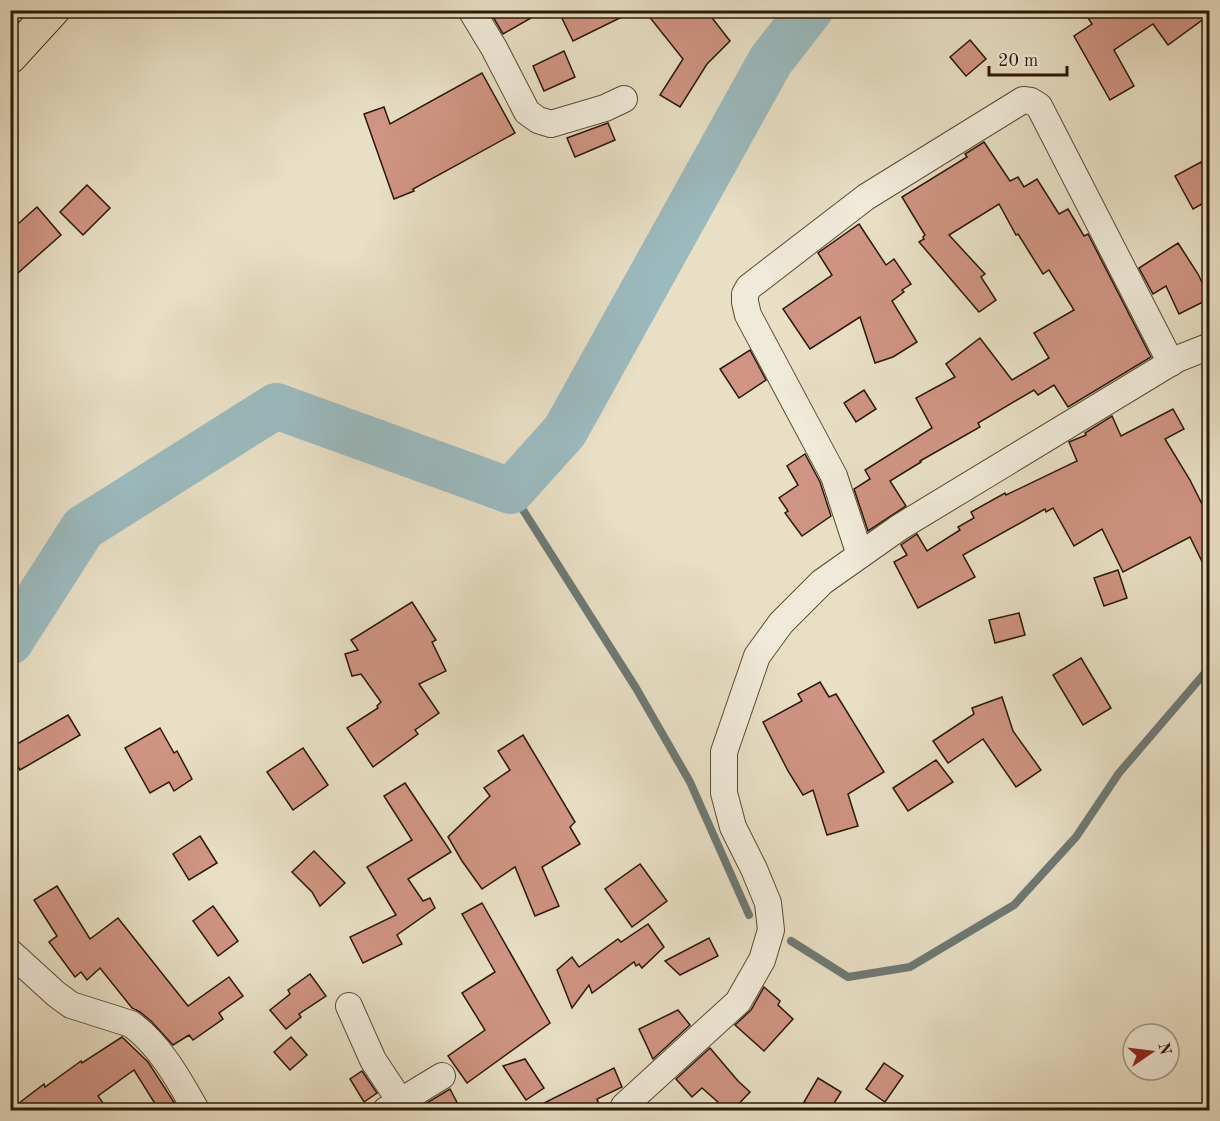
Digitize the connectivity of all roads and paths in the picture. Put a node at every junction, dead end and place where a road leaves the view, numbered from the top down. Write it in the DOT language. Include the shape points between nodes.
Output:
graph roads {
  1 [pos="53,10"];
  2 [pos="471,10"];
  3 [pos="10,57"];
  4 [pos="624,99"];
  5 [pos="1209,346"];
  6 [pos="1171,363"];
  7 [pos="860,555"];
  8 [pos="10,952"];
  9 [pos="349,1006"];
  10 [pos="442,1076"];
  11 [pos="397,1107"];
  12 [pos="196,1110"];
  13 [pos="622,1110"];
  1 -- 3 [label="highway"];
  2 -- 4 [label="street" via="527,112 538,120 551,124"];
  5 -- 6 [label="street"];
  6 -- 7 [label="street"];
  6 -- 7 [label="street" via="1039,106 1023,100 866,197 745,294 748,315 834,476"];
  7 -- 13 [label="street" via="822,582 781,623 757,656 724,752 723,793 733,827 768,903 771,930 762,960 738,1002"];
  8 -- 12 [label="street" via="71,1005 138,1029 168,1064"];
  9 -- 11 [label="street"];
  10 -- 11 [label="street"];
}
